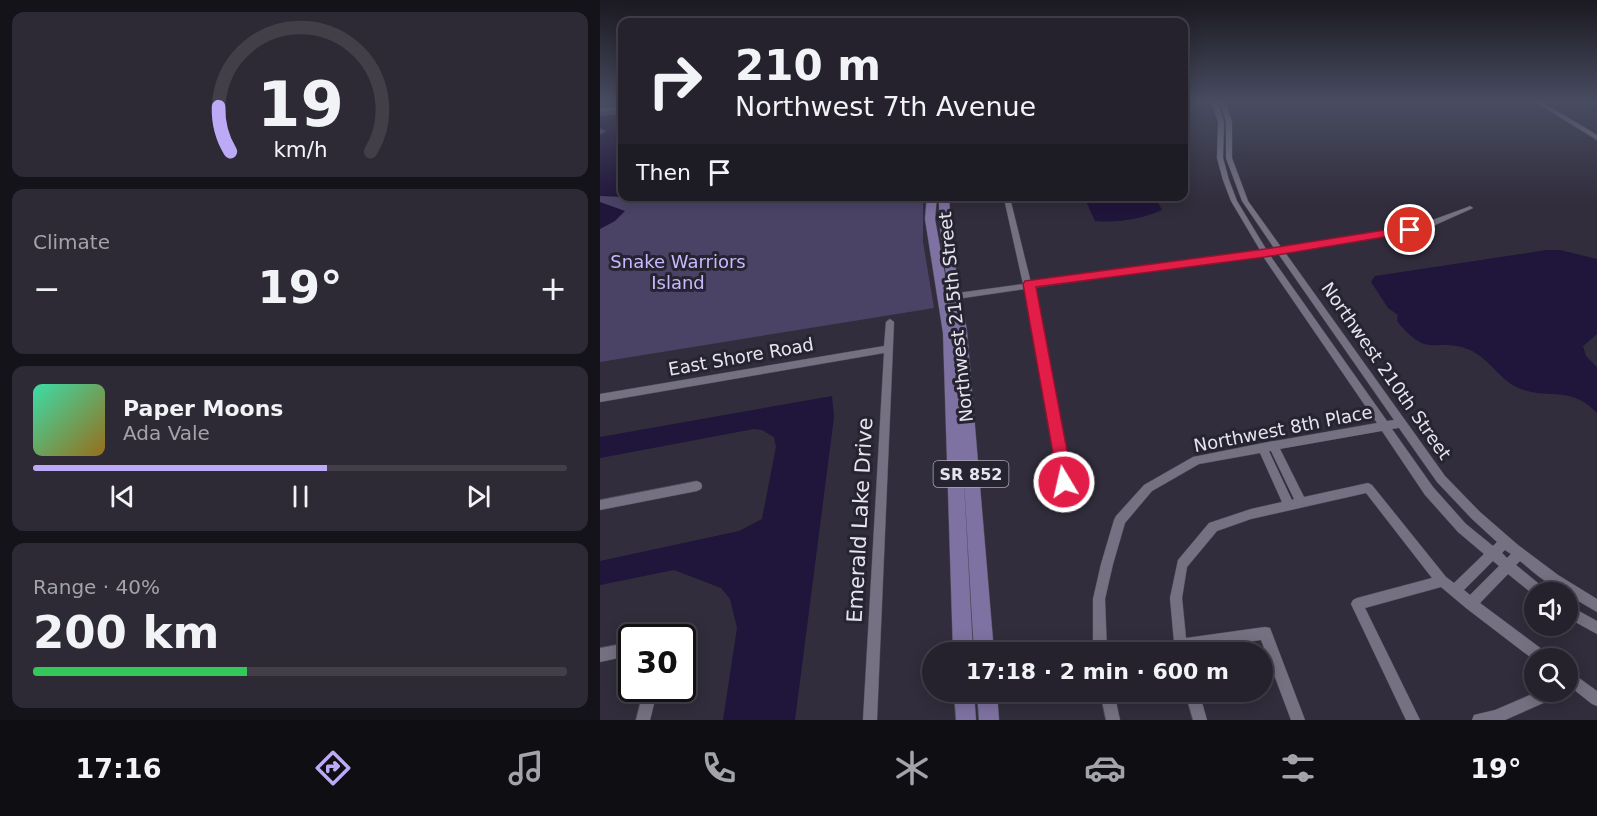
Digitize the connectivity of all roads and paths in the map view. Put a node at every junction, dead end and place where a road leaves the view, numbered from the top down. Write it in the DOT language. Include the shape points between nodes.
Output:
graph roads {
  1 [pos="1221,137"];
  2 [pos="1229,137"];
  3 [pos="932,201"];
  4 [pos="944,201"];
  5 [pos="1006,201"];
  6 [pos="1470,208"];
  7 [pos="1279,250"];
  8 [pos="1265,253"];
  9 [pos="1029,284"];
  10 [pos="951,296"];
  11 [pos="890,322"];
  12 [pos="888,349"];
  13 [pos="600,398"];
  14 [pos="1401,423"];
  15 [pos="1385,426"];
  16 [pos="1268,446"];
  17 [pos="697,486"];
  18 [pos="1076,498"];
  19 [pos="1295,503"];
  20 [pos="600,505"];
  21 [pos="1504,543"];
  22 [pos="1519,554"];
  23 [pos="1492,555"];
  24 [pos="1507,567"];
  25 [pos="1442,581"];
  26 [pos="1527,582"];
  27 [pos="1454,591"];
  28 [pos="1470,604"];
  29 [pos="1597,606"];
  30 [pos="1578,617"];
  31 [pos="1597,628"];
  32 [pos="963,642"];
  33 [pos="983,642"];
  34 [pos="1100,642"];
  35 [pos="1179,642"];
  36 [pos="1217,642"];
  37 [pos="1268,642"];
  38 [pos="1529,648"];
  39 [pos="618,651"];
  40 [pos="1273,654"];
  41 [pos="600,655"];
  42 [pos="1578,687"];
  43 [pos="1597,699"];
  44 [pos="648,702"];
  45 [pos="965,702"];
  46 [pos="988,702"];
  47 [pos="1109,702"];
  48 [pos="1195,702"];
  49 [pos="1531,702"];
  50 [pos="1497,718"];
  51 [pos="643,720"];
  52 [pos="870,720"];
  53 [pos="966,720"];
  54 [pos="989,720"];
  55 [pos="1113,720"];
  56 [pos="1200,720"];
  57 [pos="1298,720"];
  58 [pos="1413,720"];
  59 [pos="1479,720"];
  1 -- 8 [label="street, Northwest 210th Street" via="1220,158 1234,201"];
  2 -- 7 [label="street, Northwest 210th Street" via="1235,180"];
  3 -- 10 [label="main road, Northwest 215th Street / SR 852" via="933,243"];
  4 -- 10 [label="main road, Northwest 215th Street / SR 852"];
  5 -- 9 [label="street"];
  6 -- 7 [label="street" via="1396,233"];
  7 -- 8 [label="street"];
  7 -- 14 [label="street, Northwest 210th Street"];
  8 -- 9 [label="street"];
  8 -- 15 [label="street, Northwest 210th Street"];
  9 -- 10 [label="street"];
  9 -- 18 [label="street" via="1065,488"];
  10 -- 32 [label="main road, Northwest 215th Street / SR 852"];
  10 -- 33 [label="main road, Northwest 215th Street / SR 852"];
  11 -- 12 [label="street, Emerald Lake Drive"];
  12 -- 13 [label="street, East Shore Road"];
  12 -- 52 [label="street, Emerald Lake Drive"];
  14 -- 15 [label="street, Northwest 8th Place"];
  14 -- 21 [label="street, Northwest 210th Street" via="1441,479"];
  15 -- 16 [label="street, Northwest 8th Place"];
  15 -- 23 [label="street, Northwest 210th Street" via="1429,491"];
  16 -- 19 [label="street"];
  16 -- 34 [label="street, Northwest 8th Place" via="1197,460 1148,488 1120,520 1099,599"];
  17 -- 20 [label="street"];
  19 -- 25 [label="street" via="1368,488"];
  19 -- 35 [label="street" via="1213,527 1182,564 1176,598"];
  21 -- 22 [label="street, Northwest 210th Street"];
  21 -- 23 [label="street"];
  22 -- 24 [label="street"];
  22 -- 29 [label="street, Northwest 210th Street"];
  23 -- 24 [label="street, Northwest 210th Street"];
  23 -- 27 [label="street"];
  24 -- 26 [label="street, Northwest 210th Street"];
  24 -- 28 [label="street"];
  25 -- 27 [label="street"];
  25 -- 58 [label="street" via="1357,604"];
  27 -- 28 [label="street"];
  28 -- 38 [label="street"];
  30 -- 31 [label="street"];
  36 -- 37 [label="street" via="1265,633"];
  39 -- 41 [label="street"];
  40 -- 57 [label="street"];
  42 -- 43 [label="street"];
  44 -- 51 [label="street"];
  45 -- 53 [label="main road"];
  46 -- 54 [label="main road"];
  47 -- 55 [label="street"];
  48 -- 56 [label="street"];
  49 -- 50 [label="street"];
  50 -- 59 [label="street"];
}
